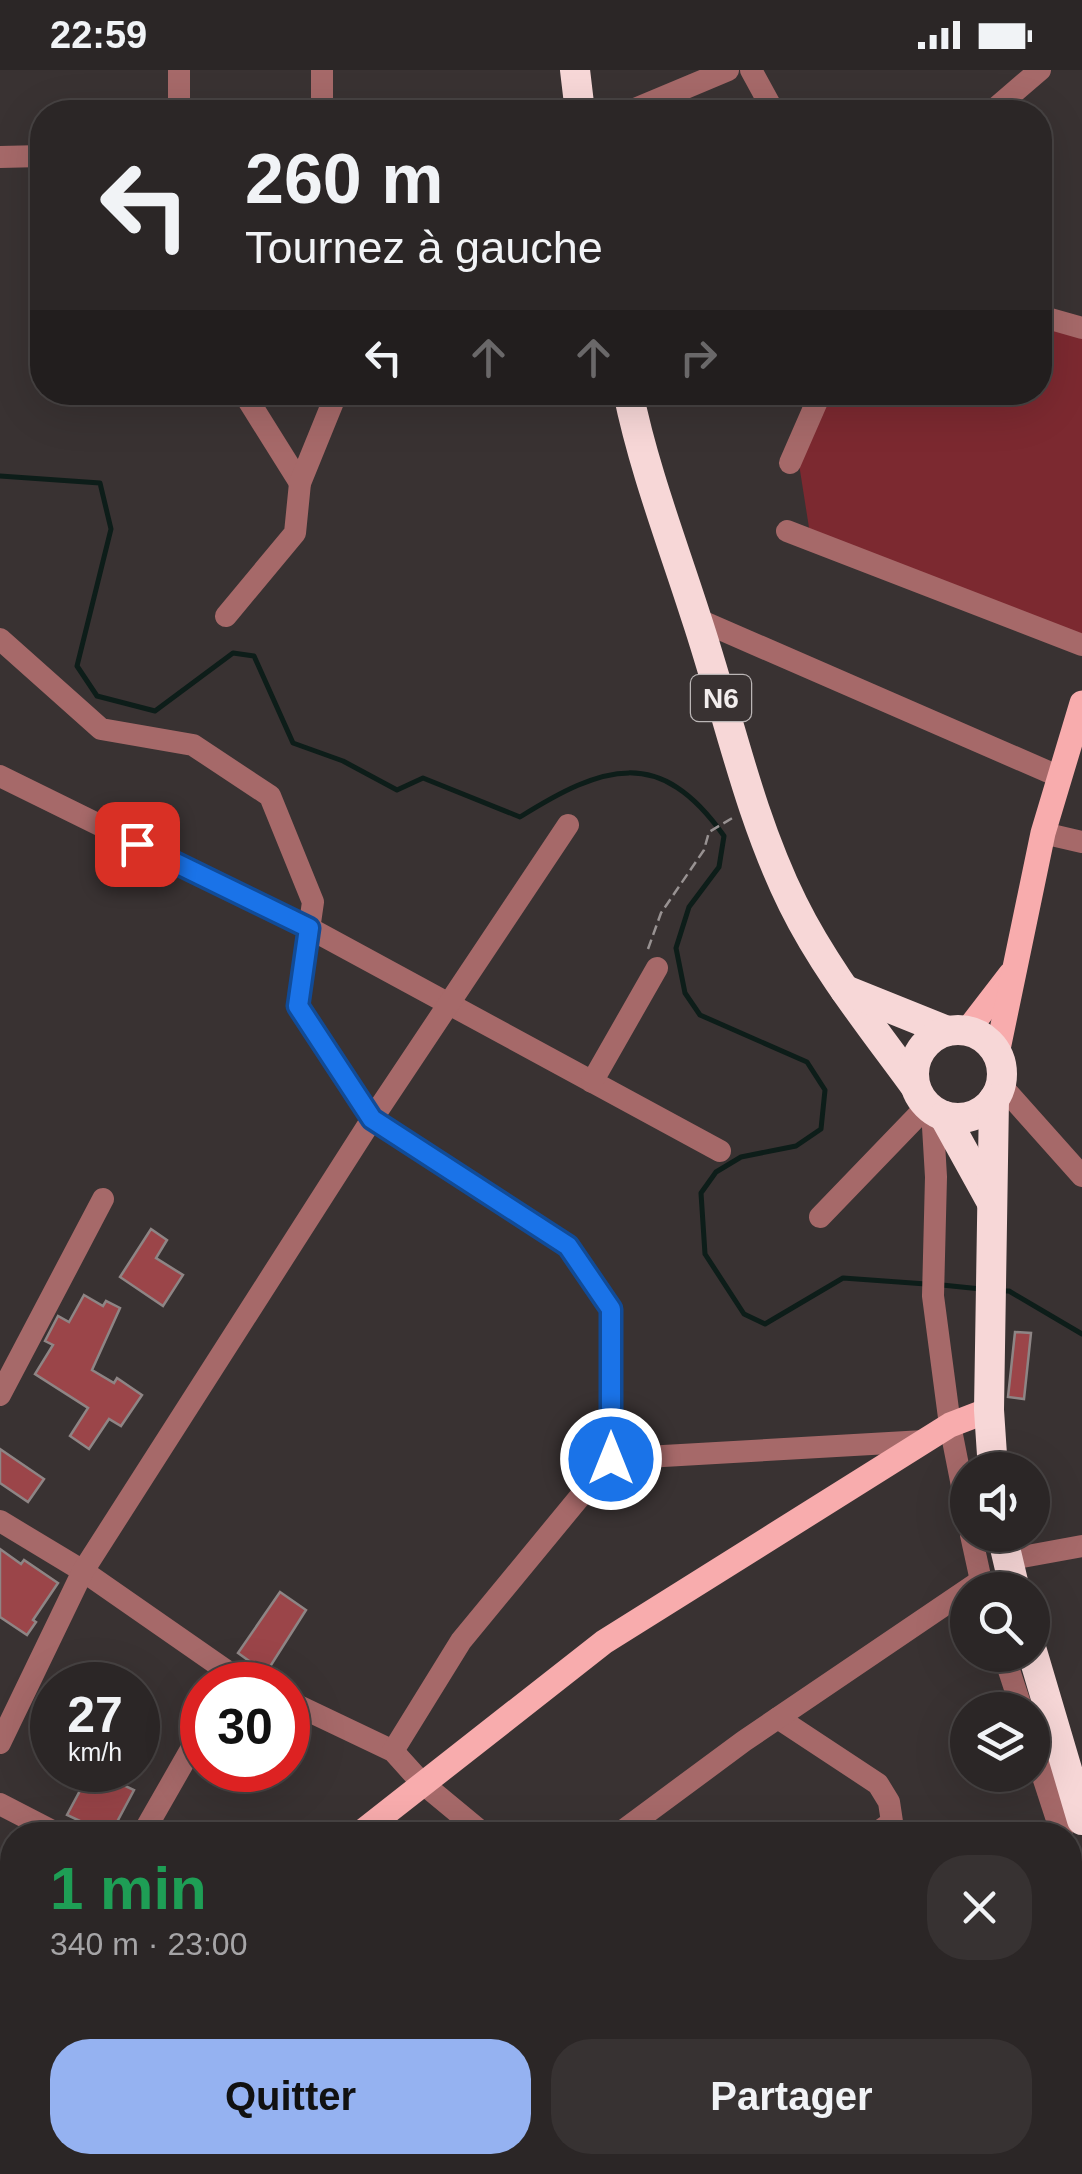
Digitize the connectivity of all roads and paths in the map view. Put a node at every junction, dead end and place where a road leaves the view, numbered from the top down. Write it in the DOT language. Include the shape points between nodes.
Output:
graph roads {
  1 [pos="178,70"];
  2 [pos="322,70"];
  3 [pos="576,70"];
  4 [pos="728,70"];
  5 [pos="752,70"];
  6 [pos="1040,70"];
  7 [pos="179,100"];
  8 [pos="322,100"];
  9 [pos="579,100"];
  10 [pos="657,100"];
  11 [pos="768,100"];
  12 [pos="1005,100"];
  13 [pos="30,156"];
  14 [pos="0,157"];
  15 [pos="1052,319"];
  16 [pos="1082,328"];
  17 [pos="251,405"];
  18 [pos="332,405"];
  19 [pos="631,405"];
  20 [pos="815,405"];
  21 [pos="790,464"];
  22 [pos="300,484"];
  23 [pos="787,531"];
  24 [pos="226,616"];
  25 [pos="697,618"];
  26 [pos="0,639"];
  27 [pos="1082,645"];
  28 [pos="1082,703"];
  29 [pos="0,776"];
  30 [pos="1060,776"];
  31 [pos="723,821"];
  32 [pos="568,825"];
  33 [pos="1043,833"];
  34 [pos="1082,842"];
  35 [pos="309,928"];
  36 [pos="657,968"];
  37 [pos="1013,972"];
  38 [pos="845,990"];
  39 [pos="450,1004"];
  40 [pos="957,1031"];
  41 [pos="997,1079"];
  42 [pos="592,1082"];
  43 [pos="930,1104"];
  44 [pos="372,1119"];
  45 [pos="720,1150"];
  46 [pos="1082,1176"];
  47 [pos="102,1199"];
  48 [pos="993,1203"];
  49 [pos="820,1217"];
  50 [pos="0,1394"];
  51 [pos="988,1410"];
  52 [pos="950,1425"];
  53 [pos="924,1441"];
  54 [pos="955,1452"];
  55 [pos="991,1452"];
  56 [pos="611,1459"];
  57 [pos="0,1520"];
  58 [pos="1082,1546"];
  59 [pos="1007,1562"];
  60 [pos="82,1572"];
  61 [pos="950,1605"];
  62 [pos="210,1662"];
  63 [pos="1038,1672"];
  64 [pos="310,1712"];
  65 [pos="778,1718"];
  66 [pos="0,1743"];
  67 [pos="392,1751"];
  68 [pos="180,1768"];
  69 [pos="421,1782"];
  70 [pos="1050,1792"];
  71 [pos="0,1804"];
  72 [pos="35,1822"];
  73 [pos="149,1822"];
  74 [pos="373,1822"];
  75 [pos="469,1822"];
  76 [pos="635,1822"];
  77 [pos="892,1822"];
  78 [pos="1060,1822"];
  79 [pos="1082,1822"];
  1 -- 7 [label="street"];
  2 -- 8 [label="street"];
  3 -- 9 [label="highway"];
  4 -- 10 [label="street"];
  5 -- 11 [label="street"];
  6 -- 12 [label="street"];
  13 -- 14 [label="street"];
  15 -- 16 [label="street"];
  17 -- 22 [label="street"];
  18 -- 22 [label="street"];
  19 -- 25 [label="highway, N6" via="654,496"];
  20 -- 21 [label="street"];
  22 -- 24 [label="street" via="295,533"];
  23 -- 27 [label="street"];
  25 -- 30 [label="street"];
  25 -- 38 [label="highway, N6" via="772,855"];
  26 -- 35 [label="street" via="102,729 192,745 270,796 313,902"];
  28 -- 30 [label="main road"];
  29 -- 35 [label="street"];
  30 -- 33 [label="main road"];
  31 -- 36 [label="path" via="662,913 645,956"];
  32 -- 39 [label="street"];
  33 -- 34 [label="street"];
  33 -- 37 [label="main road"];
  35 -- 39 [label="street"];
  35 -- 44 [label="street" via="298,1006"];
  36 -- 42 [label="street"];
  37 -- 40 [label="main road"];
  37 -- 41 [label="main road"];
  38 -- 40 [label="highway"];
  38 -- 43 [label="highway, N6"];
  39 -- 42 [label="street"];
  39 -- 44 [label="street"];
  40 -- 41 [label="highway" via="979,1035"];
  40 -- 43 [label="highway" via="930,1040 918,1056 914,1075"];
  41 -- 43 [label="highway" via="972,1116"];
  41 -- 46 [label="street"];
  41 -- 48 [label="highway"];
  42 -- 45 [label="street"];
  43 -- 48 [label="highway, N6"];
  43 -- 49 [label="street"];
  43 -- 52 [label="street" via="933,1296"];
  44 -- 56 [label="street" via="568,1246 611,1309"];
  44 -- 60 [label="street"];
  47 -- 50 [label="street"];
  48 -- 51 [label="highway"];
  51 -- 52 [label="main road"];
  51 -- 55 [label="highway"];
  52 -- 53 [label="main road"];
  52 -- 54 [label="street"];
  53 -- 56 [label="street"];
  53 -- 69 [label="main road" via="604,1642"];
  56 -- 67 [label="street" via="461,1641"];
  57 -- 60 [label="street"];
  58 -- 59 [label="street"];
  60 -- 62 [label="street"];
  60 -- 66 [label="street"];
  61 -- 65 [label="street"];
  63 -- 79 [label="highway"];
  64 -- 67 [label="street"];
  65 -- 76 [label="street"];
  65 -- 77 [label="street" via="878,1784"];
  67 -- 69 [label="street"];
  68 -- 73 [label="street"];
  69 -- 74 [label="main road"];
  69 -- 75 [label="street"];
  70 -- 78 [label="street"];
  71 -- 72 [label="street"];
}
